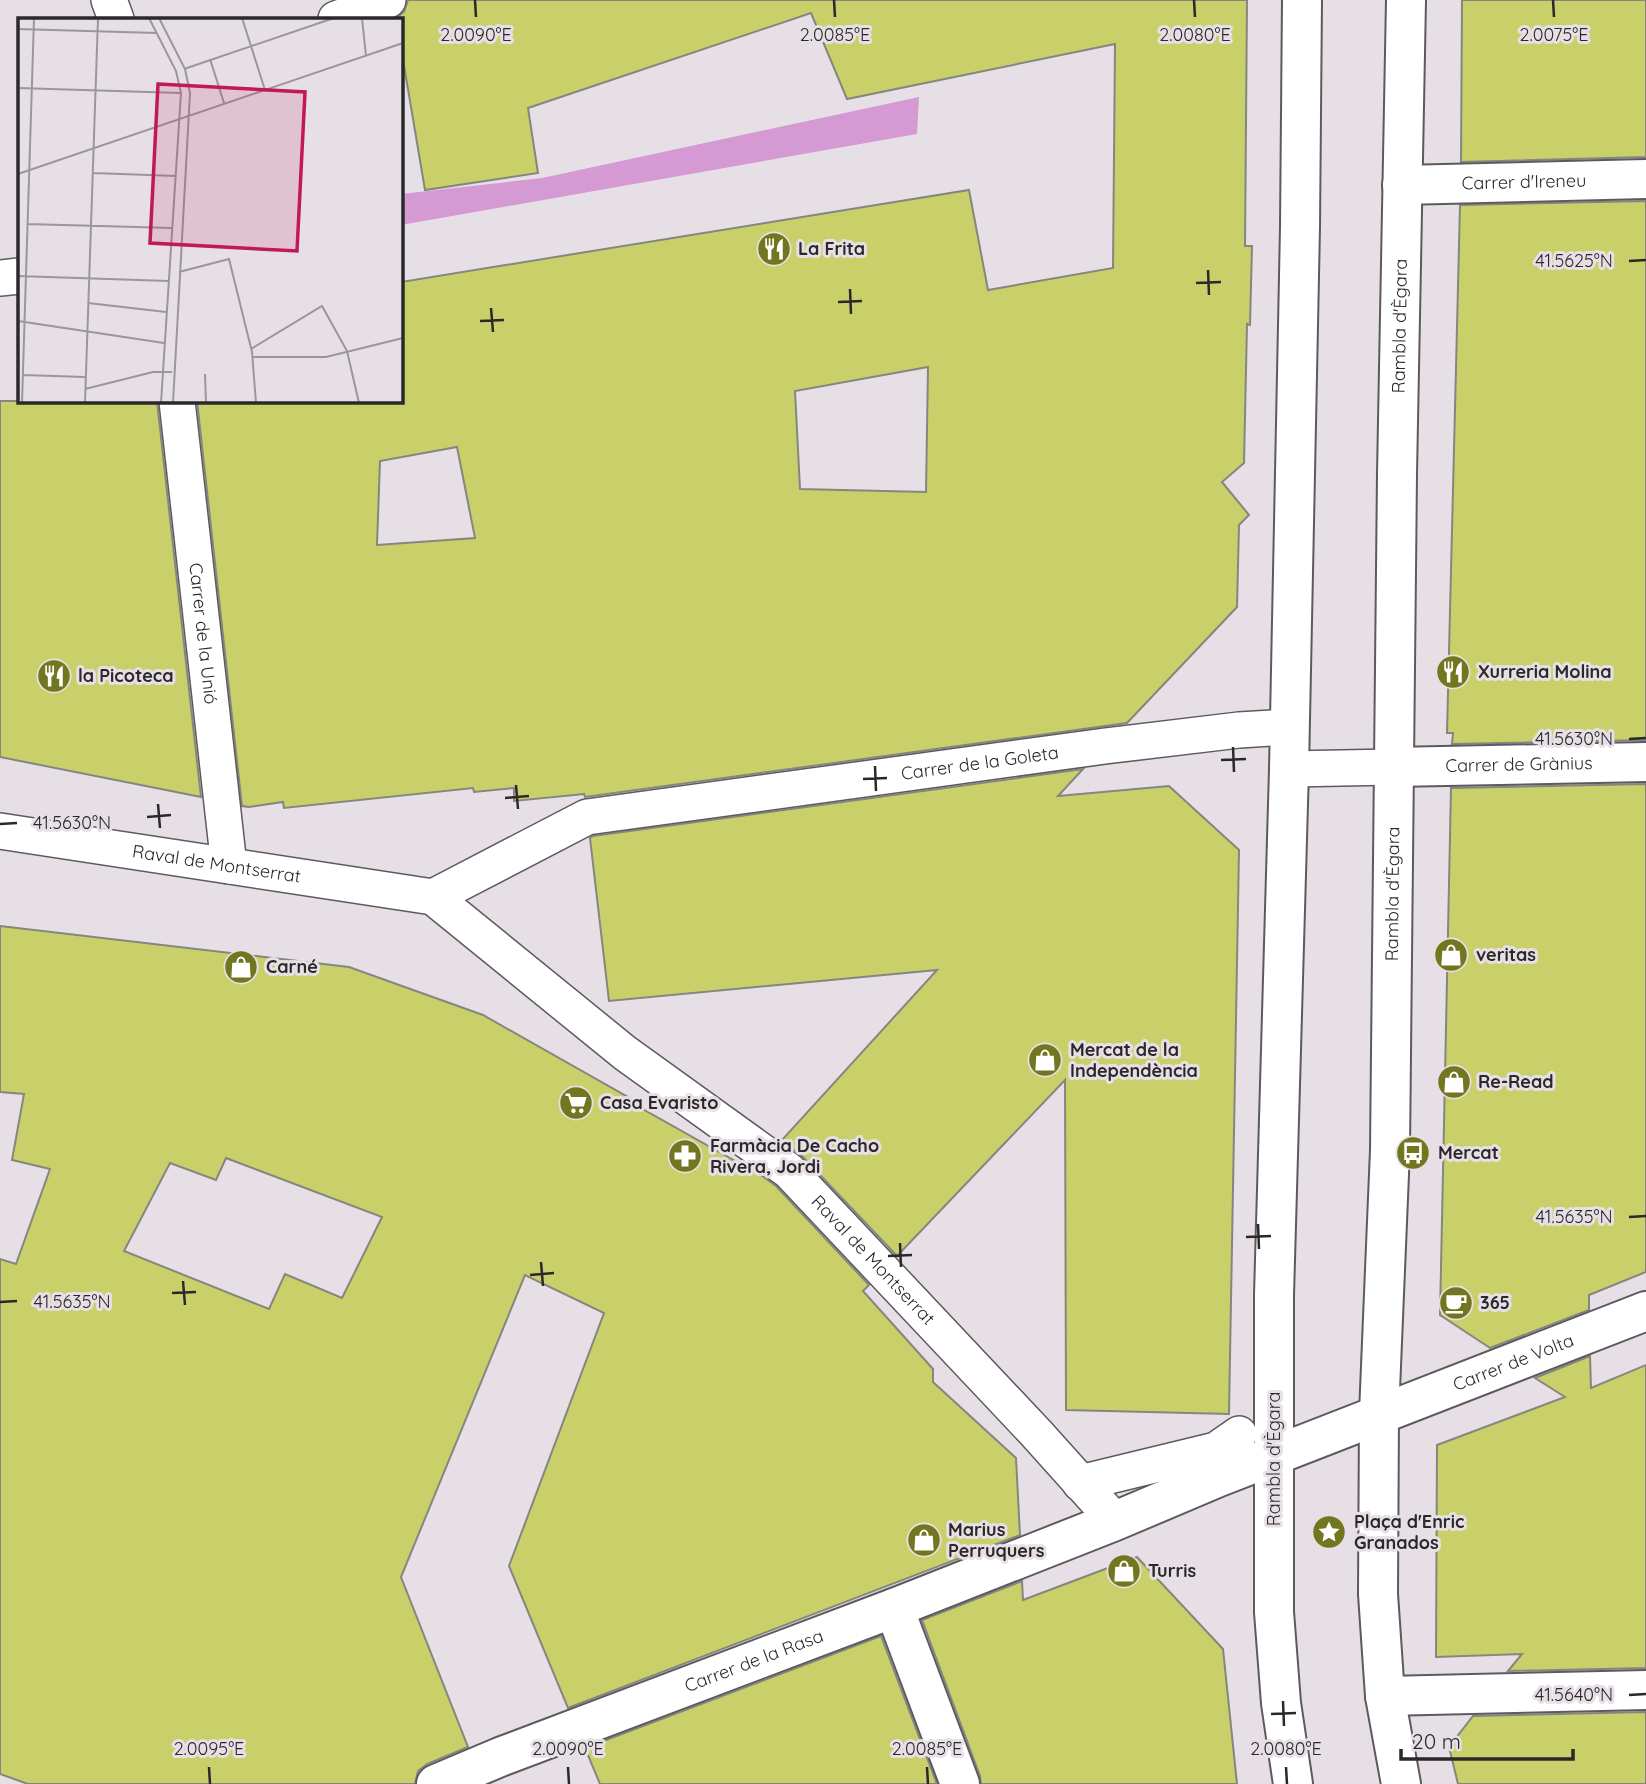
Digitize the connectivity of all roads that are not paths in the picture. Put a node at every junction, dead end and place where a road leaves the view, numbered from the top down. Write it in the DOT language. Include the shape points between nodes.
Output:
graph roads {
  1 [pos="109,0"];
  2 [pos="388,0"];
  3 [pos="1303,0"];
  4 [pos="1406,0"];
  5 [pos="116,18"];
  6 [pos="339,18"];
  7 [pos="1646,179"];
  8 [pos="1402,185"];
  9 [pos="18,276"];
  10 [pos="0,278"];
  11 [pos="177,402"];
  12 [pos="1290,727"];
  13 [pos="1646,762"];
  14 [pos="1393,766"];
  15 [pos="1289,769"];
  16 [pos="0,831"];
  17 [pos="229,866"];
  18 [pos="433,897"];
  19 [pos="1646,1311"];
  20 [pos="1379,1414"];
  21 [pos="1239,1434"];
  22 [pos="1273,1456"];
  23 [pos="1080,1483"];
  24 [pos="1115,1521"];
  25 [pos="894,1608"];
  26 [pos="1646,1690"];
  27 [pos="1385,1696"];
  28 [pos="442,1783"];
  29 [pos="960,1784"];
  30 [pos="1293,1784"];
  31 [pos="1401,1784"];
  1 -- 5 [label="street"];
  2 -- 6 [label="street"];
  3 -- 12 [label="street, Rambla d'Ègara"];
  4 -- 8 [label="street, Rambla d'Ègara"];
  7 -- 8 [label="street, Carrer d'Ireneu"];
  8 -- 14 [label="street, Rambla d'Ègara"];
  9 -- 10 [label="street"];
  11 -- 17 [label="street, Carrer de la Unió"];
  12 -- 15 [label="street, Rambla d'Ègara"];
  12 -- 18 [label="street, Carrer de la Goleta" via="1105,746 587,817"];
  13 -- 14 [label="street, Carrer de Grànius"];
  14 -- 15 [label="street"];
  14 -- 20 [label="street, Rambla d'Ègara" via="1390,1150"];
  15 -- 22 [label="street, Rambla d'Ègara"];
  16 -- 17 [label="street, Raval de Montserrat"];
  17 -- 18 [label="street, Raval de Montserrat"];
  18 -- 23 [label="street, Raval de Montserrat" via="625,1053 789,1171"];
  19 -- 20 [label="street, Carrer de Volta"];
  20 -- 22 [label="street"];
  20 -- 27 [label="street, Rambla d'Ègara" via="1378,1594"];
  21 -- 23 [label="street" via="1216,1450"];
  22 -- 24 [label="street"];
  22 -- 30 [label="street, Rambla d'Ègara" via="1274,1612"];
  23 -- 24 [label="street"];
  24 -- 25 [label="street, Carrer de la Rasa"];
  25 -- 28 [label="street, Carrer de la Rasa"];
  25 -- 29 [label="street"];
  26 -- 27 [label="street"];
  27 -- 31 [label="street, Rambla d'Ègara"];
}
